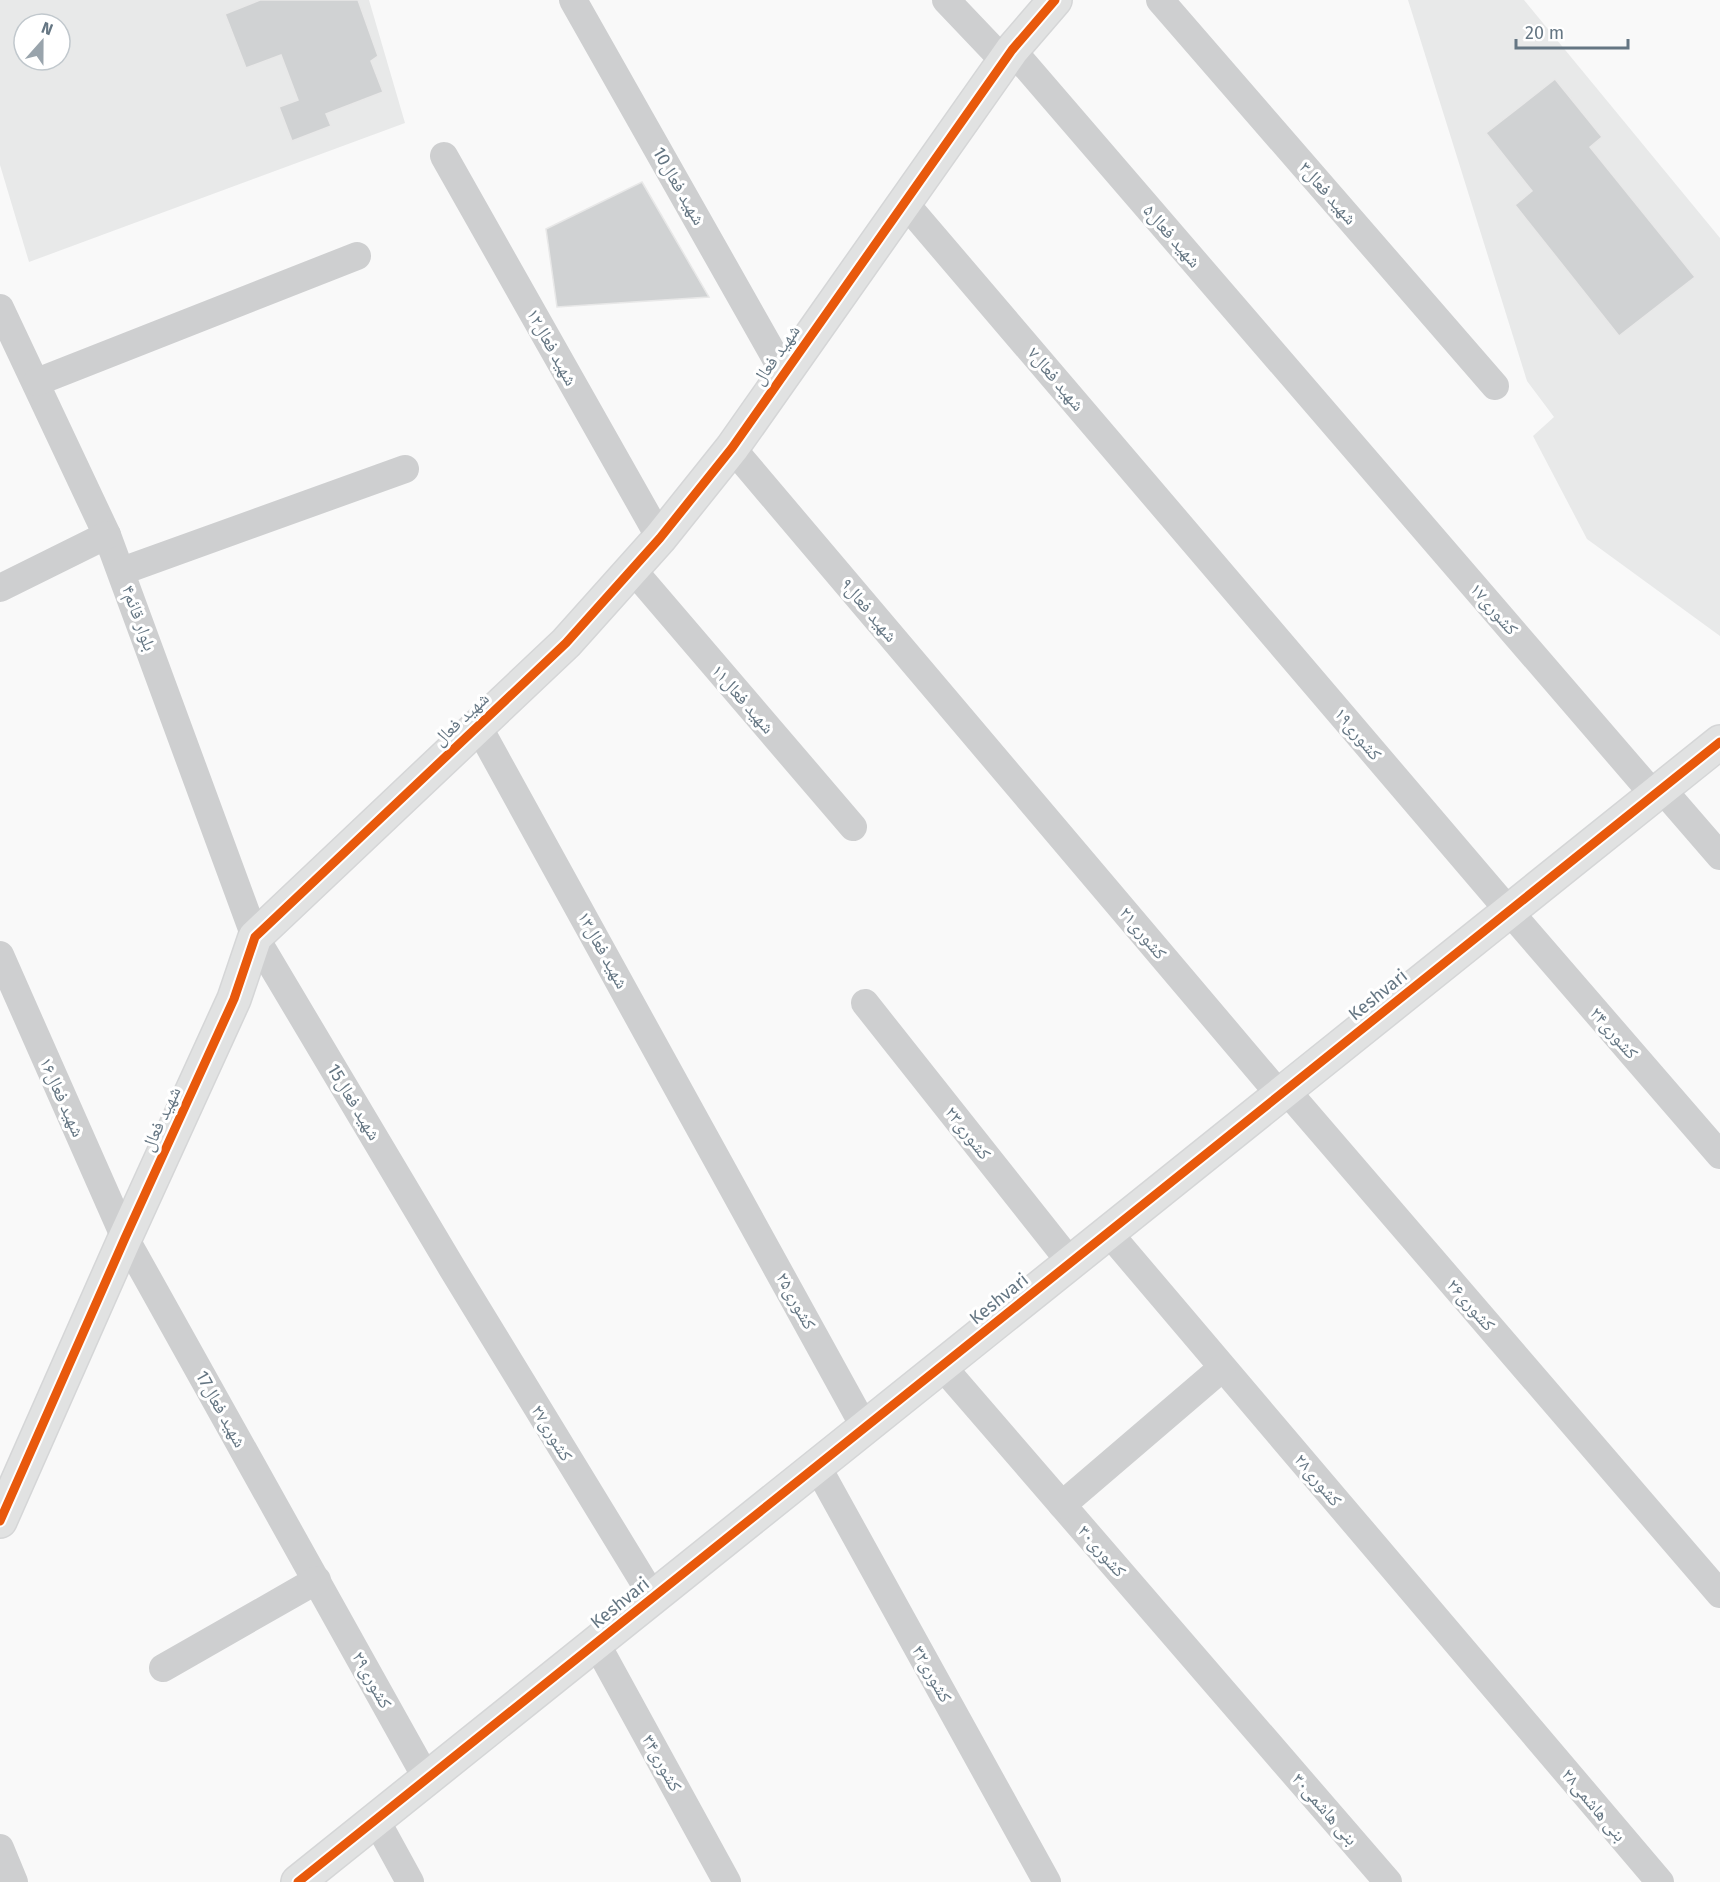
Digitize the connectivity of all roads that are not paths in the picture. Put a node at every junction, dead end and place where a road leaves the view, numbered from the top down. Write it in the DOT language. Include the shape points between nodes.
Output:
graph roads {
  1 [pos="573,0"];
  2 [pos="946,0"];
  3 [pos="1054,0"];
  4 [pos="1160,0"];
  5 [pos="1008,56"];
  6 [pos="444,156"];
  7 [pos="904,202"];
  8 [pos="357,256"];
  9 [pos="0,309"];
  10 [pos="784,373"];
  11 [pos="37,382"];
  12 [pos="1496,386"];
  13 [pos="1333,422"];
  14 [pos="732,448"];
  15 [pos="405,469"];
  16 [pos="108,535"];
  17 [pos="660,538"];
  18 [pos="1207,557"];
  19 [pos="633,570"];
  20 [pos="122,571"];
  21 [pos="0,588"];
  22 [pos="478,726"];
  23 [pos="1720,742"];
  24 [pos="1006,772"];
  25 [pos="1658,792"];
  26 [pos="853,827"];
  27 [pos="1720,856"];
  28 [pos="1509,911"];
  29 [pos="255,937"];
  30 [pos="0,955"];
  31 [pos="865,1004"];
  32 [pos="1283,1093"];
  33 [pos="1720,1155"];
  34 [pos="727,1174"];
  35 [pos="1108,1232"];
  36 [pos="125,1238"];
  37 [pos="1071,1263"];
  38 [pos="452,1268"];
  39 [pos="942,1366"];
  40 [pos="1222,1368"];
  41 [pos="865,1428"];
  42 [pos="817,1466"];
  43 [pos="1062,1505"];
  44 [pos="0,1521"];
  45 [pos="317,1580"];
  46 [pos="1720,1594"];
  47 [pos="653,1598"];
  48 [pos="596,1643"];
  49 [pos="163,1668"];
  50 [pos="1528,1727"];
  51 [pos="1262,1736"];
  52 [pos="427,1779"];
  53 [pos="376,1820"];
  54 [pos="0,1848"];
  55 [pos="14,1882"];
  56 [pos="298,1882"];
  57 [pos="410,1882"];
  58 [pos="727,1882"];
  59 [pos="1047,1882"];
  60 [pos="1388,1882"];
  61 [pos="1660,1882"];
  1 -- 10 [label="street, 10شهید فعال"];
  2 -- 5 [label="street, شهید فعال۵"];
  3 -- 5 [label="street, شهید فعال"];
  4 -- 12 [label="street, شهید فعال۳"];
  5 -- 7 [label="street, شهید فعال"];
  5 -- 13 [label="street, شهید فعال۵"];
  6 -- 17 [label="street, شهید فعال۱۲"];
  7 -- 10 [label="street, شهید فعال"];
  7 -- 18 [label="street, شهید فعال۷"];
  8 -- 11 [label="street"];
  9 -- 11 [label="street, بلوار قائم۴"];
  10 -- 14 [label="street, شهید فعال"];
  11 -- 16 [label="street, بلوار قائم۴"];
  13 -- 25 [label="street, ۱۷کشوری"];
  14 -- 17 [label="street, شهید فعال"];
  14 -- 24 [label="street, شهید فعال۹"];
  15 -- 20 [label="street"];
  16 -- 20 [label="street, بلوار قائم۴"];
  16 -- 21 [label="street"];
  17 -- 19 [label="street, شهید فعال"];
  18 -- 28 [label="street, ۱۹کشوری"];
  19 -- 22 [label="street, شهید فعال" via="566,643"];
  19 -- 26 [label="street, شهید فعال۱۱"];
  20 -- 29 [label="street, بلوار قائم۴"];
  22 -- 29 [label="street, شهید فعال"];
  22 -- 34 [label="street, شهید فعال۱۳"];
  23 -- 25 [label="street, Keshvari"];
  24 -- 32 [label="street, ۲۱کشوری"];
  25 -- 27 [label="street, ۱۷کشوری"];
  25 -- 28 [label="street, Keshvari"];
  28 -- 32 [label="street, Keshvari"];
  28 -- 33 [label="street, کشوری۲۴"];
  29 -- 36 [label="street, شهید فعال" via="234,999"];
  29 -- 38 [label="street, 15شهید فعال"];
  30 -- 36 [label="street, شهید فعال۱۶"];
  31 -- 37 [label="street, کشوری۲۳"];
  32 -- 35 [label="street, Keshvari"];
  32 -- 46 [label="street, کشوری۲۶"];
  34 -- 41 [label="street, کشوری۲۵"];
  35 -- 37 [label="street, Keshvari"];
  35 -- 40 [label="street, کشوری۲۸"];
  36 -- 44 [label="street, شهید فعال"];
  36 -- 45 [label="street, 17شهید فعال"];
  37 -- 39 [label="street, Keshvari"];
  38 -- 47 [label="street, کشوری۲۷"];
  39 -- 41 [label="street, Keshvari"];
  39 -- 43 [label="street, کشوری۳۰"];
  40 -- 43 [label="street"];
  40 -- 50 [label="street, کشوری۲۸"];
  41 -- 42 [label="street, Keshvari"];
  42 -- 47 [label="street, Keshvari"];
  42 -- 59 [label="street, کشوری۳۲"];
  43 -- 51 [label="street, کشوری۳۰"];
  45 -- 49 [label="street"];
  45 -- 52 [label="street, کشوری۲۹"];
  47 -- 48 [label="street, Keshvari"];
  48 -- 52 [label="street, Keshvari"];
  48 -- 58 [label="street, کشوری۳۴"];
  50 -- 61 [label="street, بنی هاشمی۲۸"];
  51 -- 60 [label="street, بنی هاشمی۳۰"];
  52 -- 53 [label="street, Keshvari"];
  53 -- 56 [label="street, Keshvari"];
  53 -- 57 [label="street"];
  54 -- 55 [label="street"];
}
